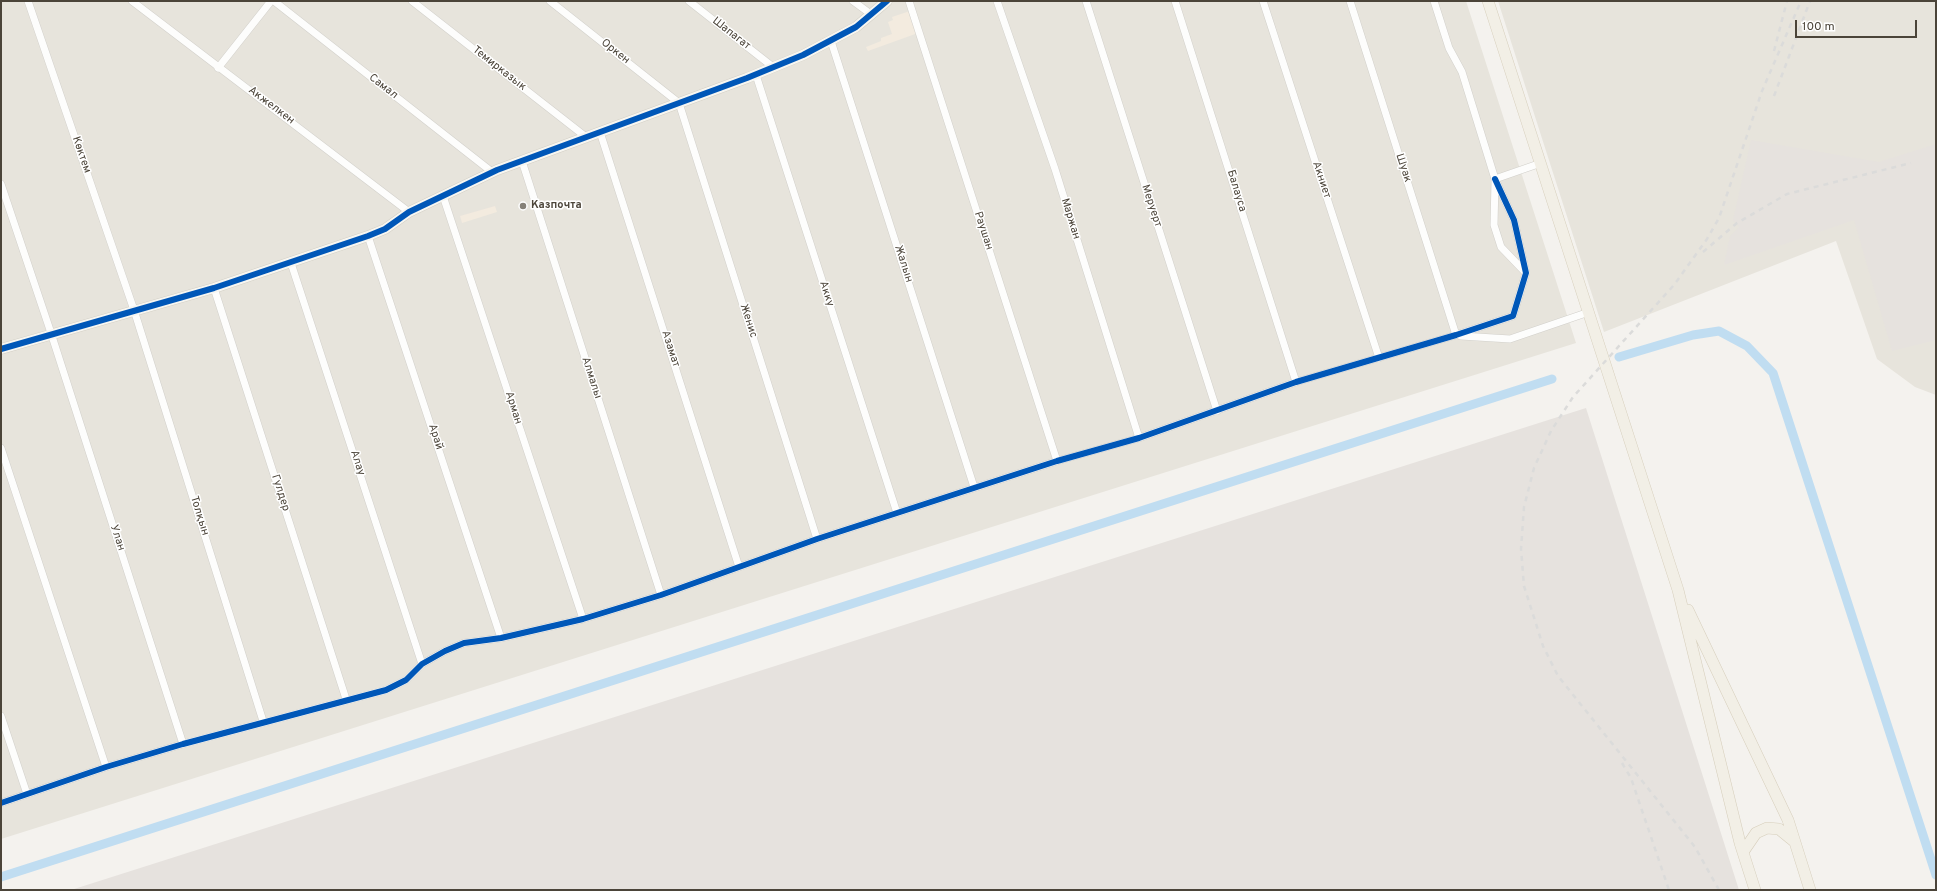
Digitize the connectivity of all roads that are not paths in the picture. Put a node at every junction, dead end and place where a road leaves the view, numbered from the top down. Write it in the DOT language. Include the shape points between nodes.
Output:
graph roads {
  1 [pos="28,1"];
  2 [pos="132,1"];
  3 [pos="271,1"];
  4 [pos="274,1"];
  5 [pos="412,1"];
  6 [pos="550,1"];
  7 [pos="689,1"];
  8 [pos="853,1"];
  9 [pos="887,1"];
  10 [pos="909,1"];
  11 [pos="997,1"];
  12 [pos="1086,1"];
  13 [pos="1175,1"];
  14 [pos="1263,1"];
  15 [pos="1350,1"];
  16 [pos="1434,1"];
  17 [pos="1488,1"];
  18 [pos="872,15"];
  19 [pos="831,41"];
  20 [pos="773,67"];
  21 [pos="218,68"];
  22 [pos="756,75"];
  23 [pos="679,103"];
  24 [pos="600,132"];
  25 [pos="586,138"];
  26 [pos="522,161"];
  27 [pos="1540,163"];
  28 [pos="492,172"];
  29 [pos="1495,179"];
  30 [pos="1,184"];
  31 [pos="443,196"];
  32 [pos="409,212"];
  33 [pos="368,236"];
  34 [pos="291,263"];
  35 [pos="1526,273"];
  36 [pos="214,288"];
  37 [pos="134,310"];
  38 [pos="1589,312"];
  39 [pos="51,333"];
  40 [pos="1456,335"];
  41 [pos="1,349"];
  42 [pos="1379,358"];
  43 [pos="1296,382"];
  44 [pos="1217,411"];
  45 [pos="1139,438"];
  46 [pos="1,448"];
  47 [pos="1057,461"];
  48 [pos="974,487"];
  49 [pos="897,513"];
  50 [pos="817,539"];
  51 [pos="739,567"];
  52 [pos="1678,590"];
  53 [pos="660,595"];
  54 [pos="582,619"];
  55 [pos="501,638"];
  56 [pos="422,664"];
  57 [pos="346,700"];
  58 [pos="1,716"];
  59 [pos="263,721"];
  60 [pos="183,744"];
  61 [pos="106,767"];
  62 [pos="27,794"];
  63 [pos="1,803"];
  64 [pos="1796,842"];
  65 [pos="1743,852"];
  66 [pos="1755,890"];
  67 [pos="1810,890"];
  1 -- 37 [label="street, Көктем"];
  2 -- 21 [label="street, Акжелкен"];
  3 -- 21 [label="street"];
  4 -- 28 [label="street, Самал"];
  5 -- 25 [label="street, Темирказык"];
  6 -- 23 [label="street, Оркен"];
  7 -- 20 [label="street, Шапагат"];
  8 -- 18 [label="street"];
  9 -- 18 [label="street"];
  10 -- 47 [label="street, Раушан"];
  11 -- 45 [label="street, Маржан" via="1055,169"];
  12 -- 44 [label="street, Меруерт"];
  13 -- 43 [label="street, Балауса"];
  14 -- 42 [label="street, Акниет"];
  15 -- 40 [label="street, Шуак"];
  16 -- 29 [label="street" via="1449,48 1462,72"];
  17 -- 27 [label="main road"];
  18 -- 19 [label="street"];
  19 -- 20 [label="street"];
  19 -- 48 [label="street, Жалын"];
  20 -- 22 [label="street"];
  21 -- 32 [label="street, Акжелкен"];
  22 -- 23 [label="street"];
  22 -- 49 [label="street, Акку"];
  23 -- 24 [label="street"];
  23 -- 50 [label="street, Женис"];
  24 -- 25 [label="street"];
  24 -- 51 [label="street, Азамат"];
  25 -- 26 [label="street"];
  26 -- 28 [label="street"];
  26 -- 53 [label="street, Алмалы"];
  27 -- 29 [label="street"];
  27 -- 38 [label="main road"];
  28 -- 31 [label="street"];
  29 -- 35 [label="street" via="1514,220"];
  29 -- 35 [label="street" via="1494,225 1501,247"];
  30 -- 39 [label="street, Улан"];
  31 -- 32 [label="street"];
  31 -- 54 [label="street, Арман"];
  32 -- 33 [label="street" via="385,229"];
  33 -- 34 [label="street"];
  33 -- 55 [label="street, Арай"];
  34 -- 36 [label="street"];
  34 -- 56 [label="street, Алау"];
  35 -- 40 [label="street" via="1513,316"];
  36 -- 37 [label="street"];
  36 -- 57 [label="street, Гулдер"];
  37 -- 39 [label="street"];
  37 -- 59 [label="street, Толқын"];
  38 -- 40 [label="street" via="1510,338"];
  38 -- 52 [label="main road"];
  39 -- 41 [label="street"];
  39 -- 60 [label="street, Улан"];
  40 -- 42 [label="street"];
  42 -- 43 [label="street"];
  43 -- 44 [label="street"];
  44 -- 45 [label="street"];
  45 -- 47 [label="street"];
  46 -- 61 [label="street"];
  47 -- 48 [label="street"];
  48 -- 49 [label="street"];
  49 -- 50 [label="street"];
  50 -- 51 [label="street"];
  51 -- 53 [label="street"];
  52 -- 64 [label="main road" via="1788,820"];
  52 -- 65 [label="main road"];
  53 -- 54 [label="street"];
  54 -- 55 [label="street"];
  55 -- 56 [label="street" via="464,643 445,650"];
  56 -- 57 [label="street" via="406,680 386,690"];
  57 -- 59 [label="street"];
  58 -- 62 [label="street"];
  59 -- 60 [label="street"];
  60 -- 61 [label="street"];
  61 -- 62 [label="street"];
  62 -- 63 [label="street"];
  64 -- 65 [label="main road" via="1778,829 1767,828 1756,833"];
  64 -- 67 [label="main road"];
  65 -- 66 [label="main road"];
}
